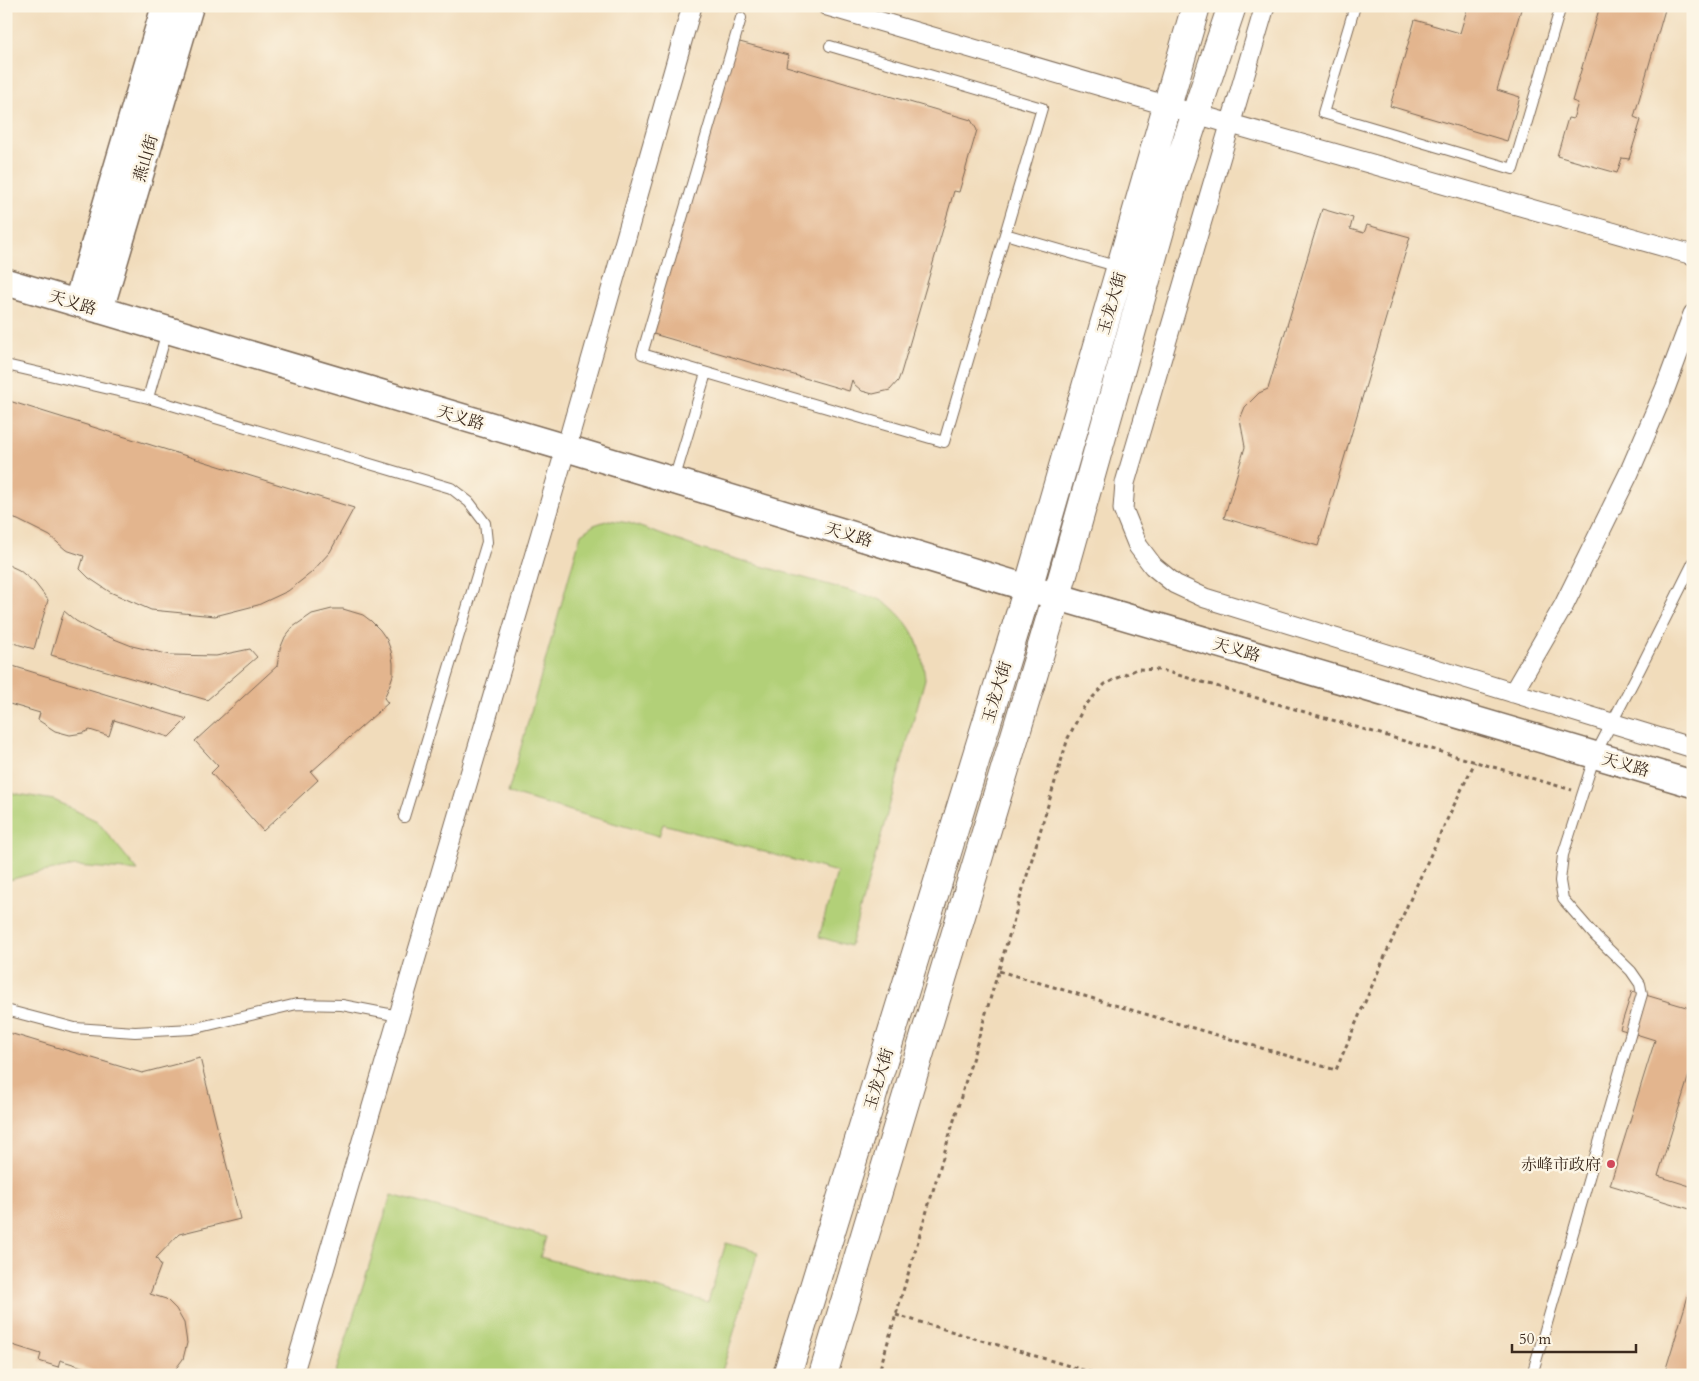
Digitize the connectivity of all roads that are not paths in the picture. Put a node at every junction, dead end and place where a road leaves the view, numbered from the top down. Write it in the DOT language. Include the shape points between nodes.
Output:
graph roads {
  1 [pos="165,6"];
  2 [pos="190,6"];
  3 [pos="692,6"];
  4 [pos="827,6"];
  5 [pos="1196,6"];
  6 [pos="1232,6"];
  7 [pos="1265,6"];
  8 [pos="1355,6"];
  9 [pos="1561,6"];
  10 [pos="742,18"];
  11 [pos="830,46"];
  12 [pos="1169,105"];
  13 [pos="1196,114"];
  14 [pos="1231,124"];
  15 [pos="1005,234"];
  16 [pos="1693,255"];
  17 [pos="1121,268"];
  18 [pos="6,282"];
  19 [pos="88,306"];
  20 [pos="1693,314"];
  21 [pos="167,330"];
  22 [pos="6,364"];
  23 [pos="706,373"];
  24 [pos="148,398"];
  25 [pos="566,448"];
  26 [pos="674,481"];
  27 [pos="1693,563"];
  28 [pos="1028,588"];
  29 [pos="1057,596"];
  30 [pos="1514,693"];
  31 [pos="1612,723"];
  32 [pos="1693,748"];
  33 [pos="1595,755"];
  34 [pos="1693,784"];
  35 [pos="404,817"];
  36 [pos="6,1010"];
  37 [pos="399,1016"];
  38 [pos="292,1375"];
  39 [pos="787,1375"];
  40 [pos="823,1375"];
  41 [pos="1532,1375"];
  1 -- 19 [label="main road, 燕山街"];
  2 -- 19 [label="main road, 燕山街"];
  3 -- 25 [label="street"];
  4 -- 12 [label="street"];
  5 -- 12 [label="main road, 玉龙大街"];
  6 -- 13 [label="main road, 玉龙大街"];
  7 -- 14 [label="street"];
  8 -- 9 [label="lane" via="1323,113 1513,169"];
  10 -- 23 [label="lane" via="642,354"];
  11 -- 15 [label="lane" via="1042,108"];
  12 -- 13 [label="street"];
  12 -- 17 [label="main road, 玉龙大街"];
  13 -- 14 [label="street"];
  13 -- 29 [label="main road, 玉龙大街" via="1177,170"];
  14 -- 16 [label="street"];
  14 -- 30 [label="street" via="1125,483 1123,509 1138,546 1153,566 1175,584 1205,598"];
  15 -- 17 [label="lane"];
  15 -- 23 [label="lane" via="944,442"];
  17 -- 28 [label="main road, 玉龙大街"];
  18 -- 19 [label="main road, 天义路"];
  19 -- 21 [label="main road, 天义路"];
  20 -- 30 [label="street" via="1666,389 1629,473 1564,605"];
  21 -- 24 [label="lane"];
  21 -- 25 [label="main road, 天义路"];
  22 -- 24 [label="lane"];
  23 -- 26 [label="lane"];
  24 -- 35 [label="lane" via="451,488 469,502 485,523 487,542"];
  25 -- 26 [label="main road, 天义路"];
  25 -- 37 [label="street"];
  26 -- 28 [label="main road, 天义路"];
  27 -- 31 [label="lane"];
  28 -- 29 [label="main road, 天义路"];
  28 -- 39 [label="main road, 玉龙大街"];
  29 -- 33 [label="main road, 天义路"];
  29 -- 40 [label="main road, 玉龙大街"];
  30 -- 31 [label="street"];
  31 -- 32 [label="street"];
  31 -- 33 [label="lane"];
  33 -- 34 [label="main road, 天义路"];
  33 -- 41 [label="lane" via="1563,855 1560,881 1563,899 1596,938 1631,971 1640,984 1642,994"];
  36 -- 37 [label="lane" via="75,1028 135,1032 192,1029 297,1004 342,1005"];
  37 -- 38 [label="street"];
}
